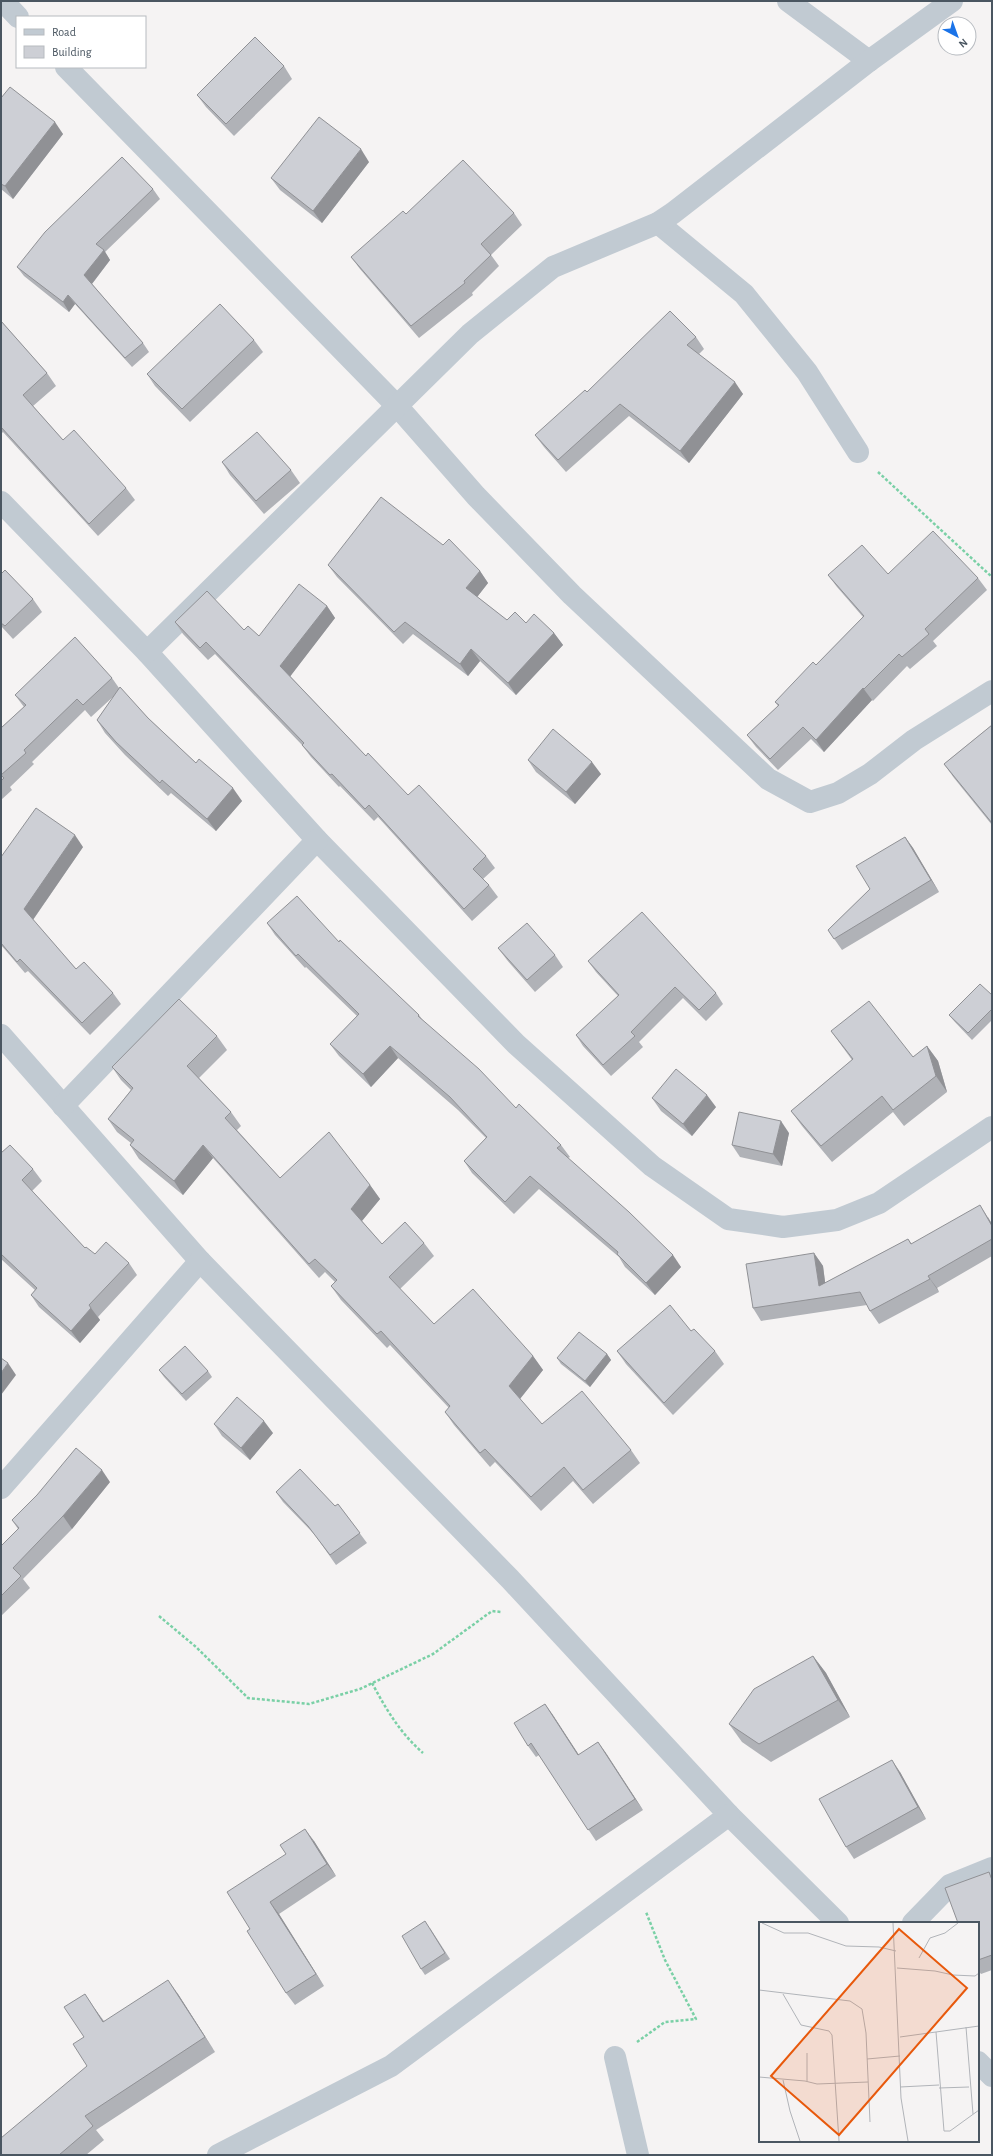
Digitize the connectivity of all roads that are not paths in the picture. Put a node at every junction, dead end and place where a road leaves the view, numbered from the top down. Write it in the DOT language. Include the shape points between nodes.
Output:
graph roads {
  1 [pos="3,1"];
  2 [pos="788,1"];
  3 [pos="952,1"];
  4 [pos="17,16"];
  5 [pos="869,61"];
  6 [pos="67,68"];
  7 [pos="658,223"];
  8 [pos="398,407"];
  9 [pos="858,452"];
  10 [pos="1,502"];
  11 [pos="147,652"];
  12 [pos="992,691"];
  13 [pos="317,840"];
  14 [pos="1,1035"];
  15 [pos="63,1106"];
  16 [pos="992,1127"];
  17 [pos="200,1261"];
  18 [pos="1,1488"];
  19 [pos="728,1815"];
  20 [pos="992,1868"];
  21 [pos="837,1922"];
  22 [pos="914,1922"];
  23 [pos="615,2057"];
  24 [pos="979,2063"];
  25 [pos="992,2076"];
  26 [pos="218,2155"];
  27 [pos="638,2155"];
  1 -- 4 [label="street"];
  2 -- 5 [label="street"];
  3 -- 5 [label="street"];
  5 -- 7 [label="street"];
  6 -- 8 [label="street"];
  7 -- 8 [label="street" via="553,267 470,334"];
  7 -- 9 [label="street" via="744,294 807,372"];
  8 -- 11 [label="street"];
  8 -- 12 [label="street" via="476,496 572,595 768,779 810,802 838,793 857,782 914,740"];
  10 -- 11 [label="street"];
  11 -- 13 [label="street"];
  13 -- 15 [label="street"];
  13 -- 16 [label="street" via="516,1044 652,1166 728,1219 783,1227 837,1220 879,1203"];
  14 -- 15 [label="street"];
  15 -- 17 [label="street"];
  17 -- 18 [label="street"];
  17 -- 19 [label="street" via="544,1615"];
  19 -- 21 [label="street"];
  19 -- 26 [label="street" via="391,2066"];
  20 -- 22 [label="street" via="950,1885"];
  23 -- 27 [label="street"];
  24 -- 25 [label="street"];
}
